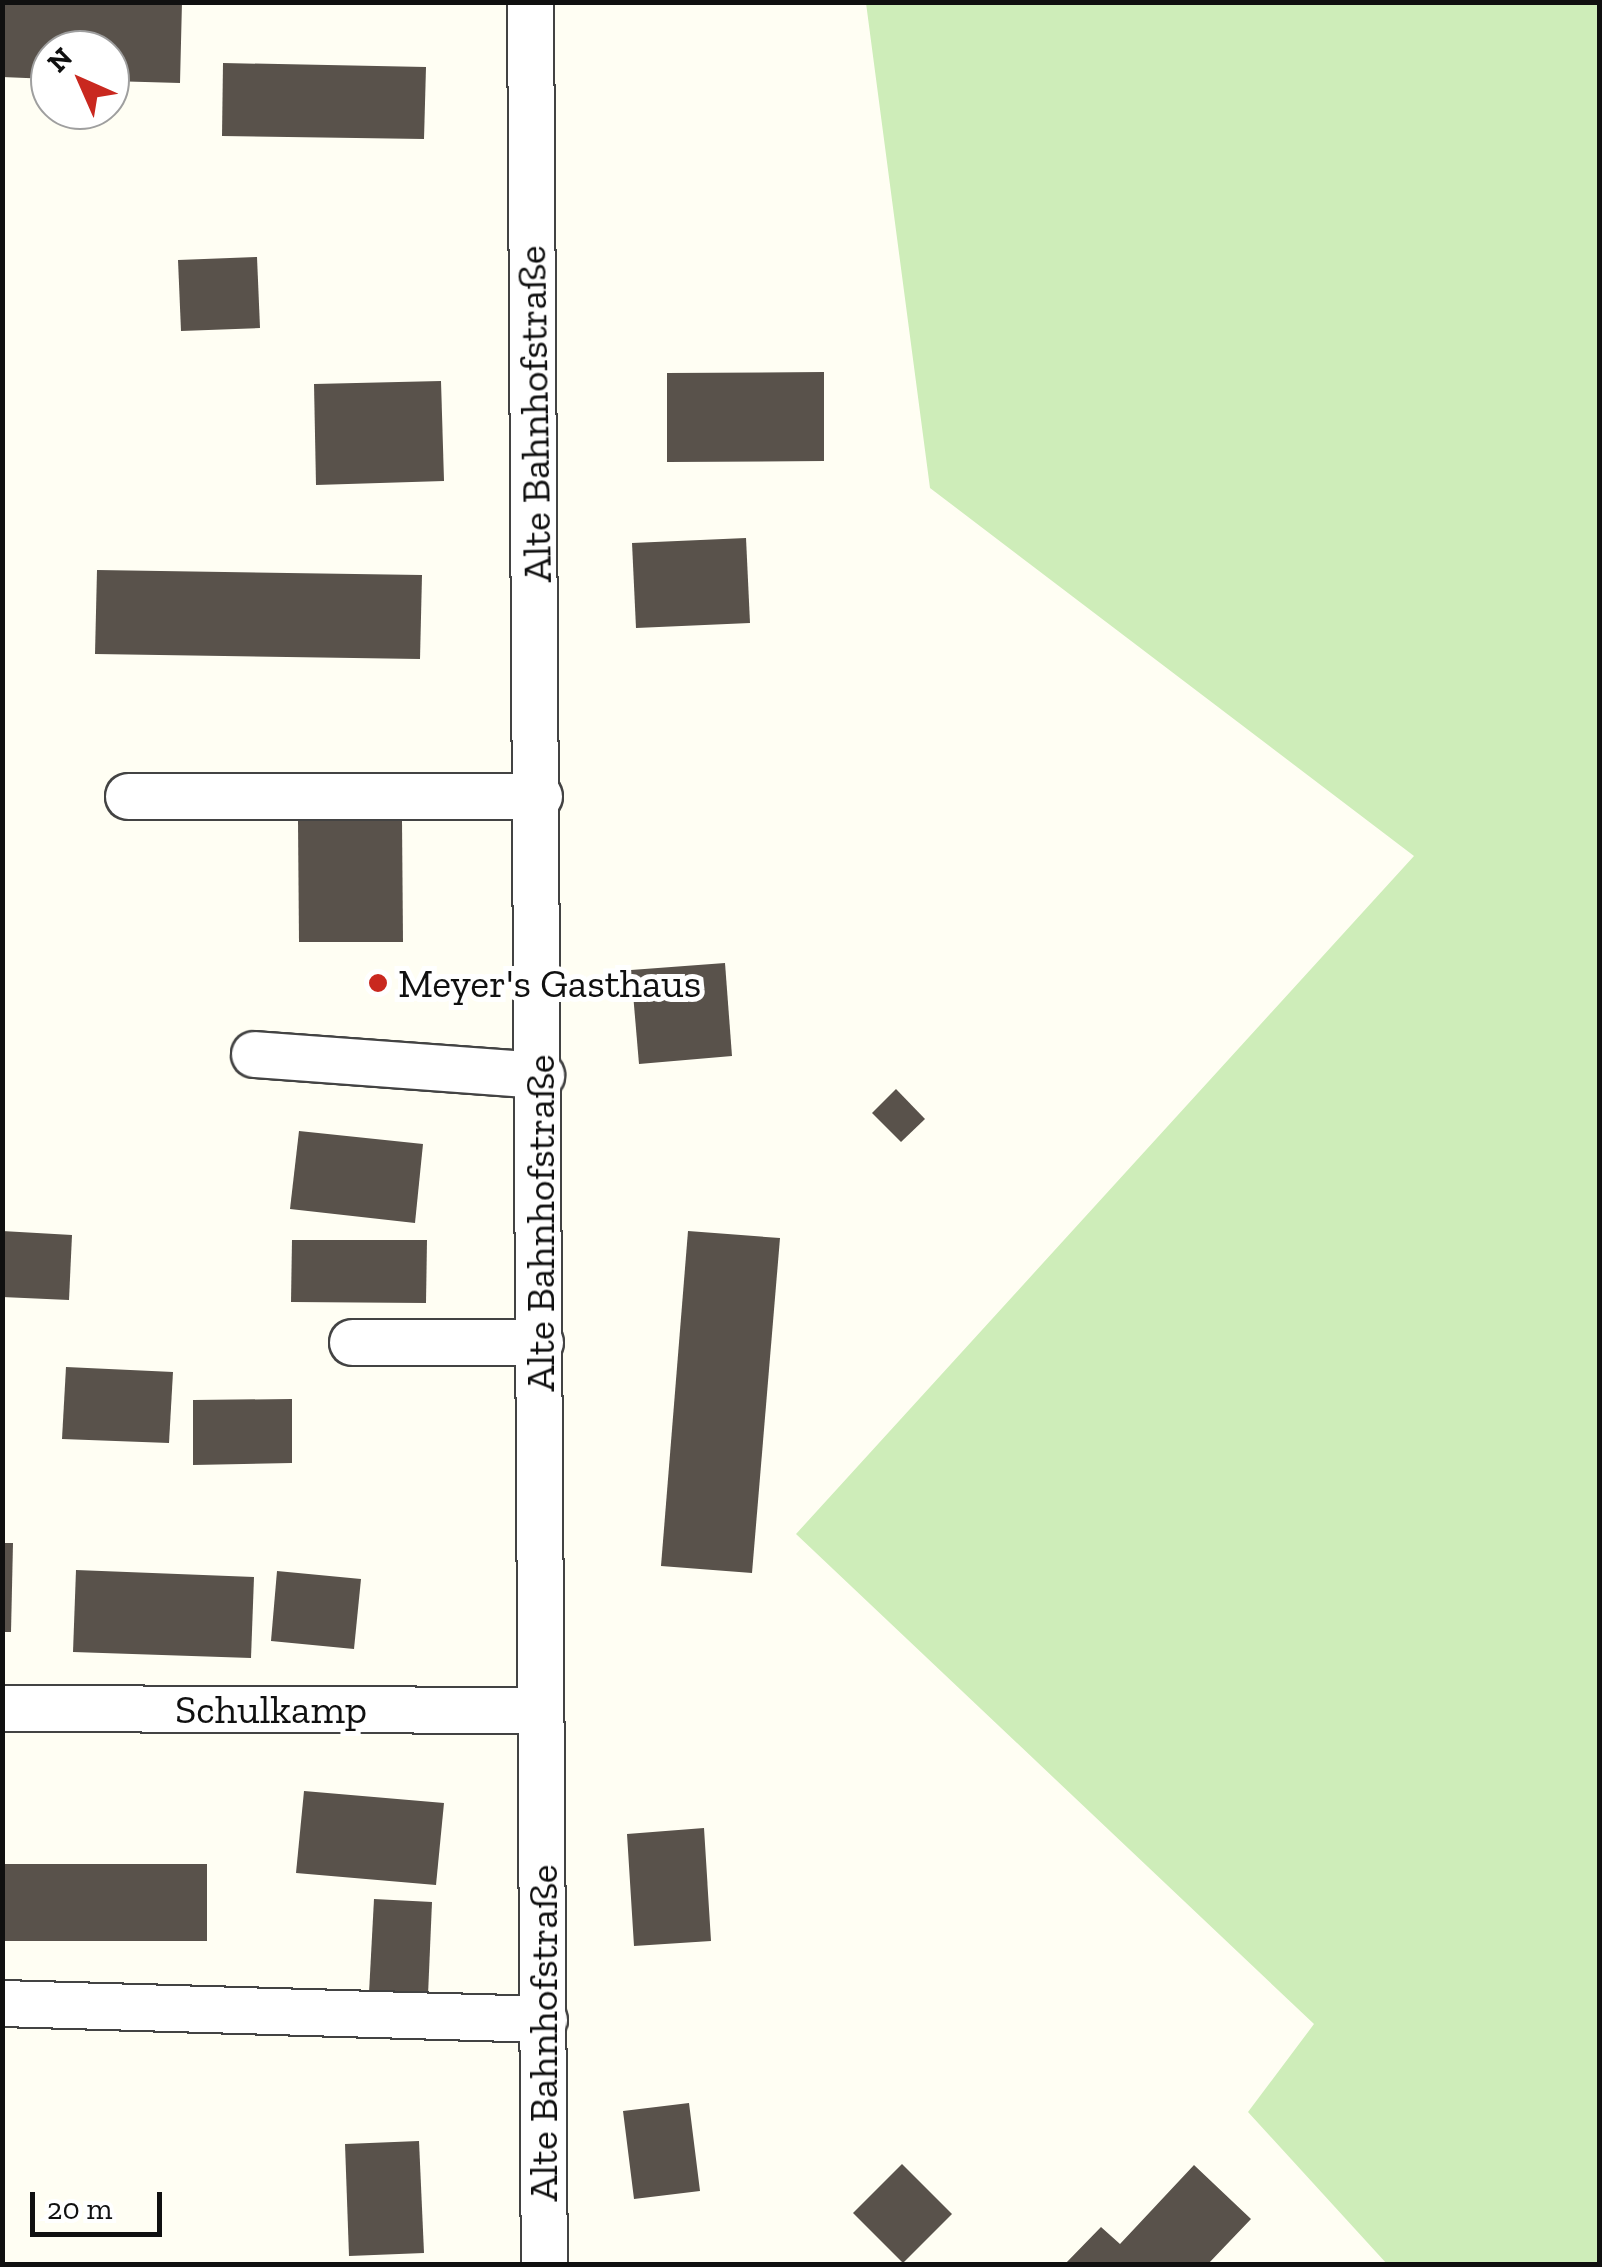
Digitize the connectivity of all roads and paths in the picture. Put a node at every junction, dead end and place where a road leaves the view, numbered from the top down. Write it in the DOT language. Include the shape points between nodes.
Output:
graph roads {
  1 [pos="530,2"];
  2 [pos="128,796"];
  3 [pos="539,796"];
  4 [pos="254,1054"];
  5 [pos="541,1075"];
  6 [pos="352,1342"];
  7 [pos="540,1342"];
  8 [pos="2,1708"];
  9 [pos="540,1710"];
  10 [pos="2,2003"];
  11 [pos="544,2019"];
  12 [pos="544,2264"];
  1 -- 3 [label="street, Alte Bahnhofstraße"];
  2 -- 3 [label="street"];
  3 -- 5 [label="street, Alte Bahnhofstraße"];
  4 -- 5 [label="street"];
  5 -- 7 [label="street, Alte Bahnhofstraße"];
  6 -- 7 [label="street"];
  7 -- 9 [label="street, Alte Bahnhofstraße"];
  8 -- 9 [label="street, Schulkamp"];
  9 -- 11 [label="street, Alte Bahnhofstraße"];
  10 -- 11 [label="street"];
  11 -- 12 [label="street, Alte Bahnhofstraße"];
}
